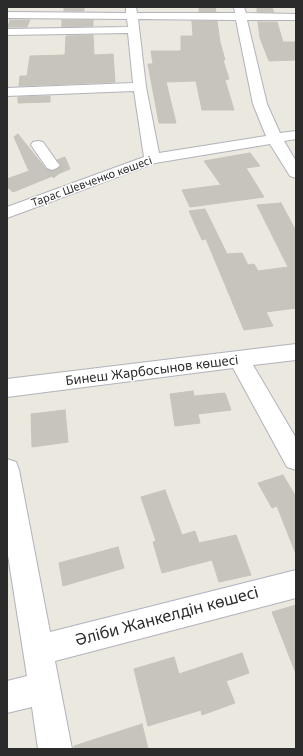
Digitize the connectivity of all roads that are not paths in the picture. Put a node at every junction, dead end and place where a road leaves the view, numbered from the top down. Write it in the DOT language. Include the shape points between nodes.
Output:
graph roads {
  1 [pos="131,11"];
  2 [pos="240,12"];
  3 [pos="7,15"];
  4 [pos="296,17"];
  5 [pos="133,30"];
  6 [pos="7,32"];
  7 [pos="140,87"];
  8 [pos="7,92"];
  9 [pos="296,136"];
  10 [pos="276,139"];
  11 [pos="38,145"];
  12 [pos="152,159"];
  13 [pos="296,173"];
  14 [pos="75,189"];
  15 [pos="7,213"];
  16 [pos="296,352"];
  17 [pos="238,360"];
  18 [pos="7,388"];
  19 [pos="296,460"];
  20 [pos="7,470"];
  21 [pos="296,584"];
  22 [pos="37,651"];
  23 [pos="45,688"];
  24 [pos="7,697"];
  25 [pos="56,749"];
  1 -- 2 [label="street"];
  1 -- 3 [label="street"];
  1 -- 5 [label="street"];
  2 -- 4 [label="street"];
  2 -- 10 [label="street" via="260,104"];
  5 -- 6 [label="street"];
  5 -- 7 [label="street"];
  7 -- 8 [label="street"];
  7 -- 12 [label="street"];
  9 -- 10 [label="street, Тарас Шевченко көшесі"];
  10 -- 12 [label="street, Тарас Шевченко көшесі"];
  10 -- 13 [label="street"];
  11 -- 14 [label="street" via="55,169"];
  12 -- 14 [label="street, Тарас Шевченко көшесі"];
  14 -- 15 [label="street, Тарас Шевченко көшесі"];
  16 -- 17 [label="street, Бинеш Жарбосынов көшесі"];
  17 -- 18 [label="street, Бинеш Жарбосынов көшесі"];
  17 -- 19 [label="street"];
  20 -- 22 [label="street"];
  21 -- 22 [label="street, Әліби Жанкелдін көшесі"];
  22 -- 23 [label="street"];
  23 -- 24 [label="street"];
  23 -- 25 [label="street"];
}
